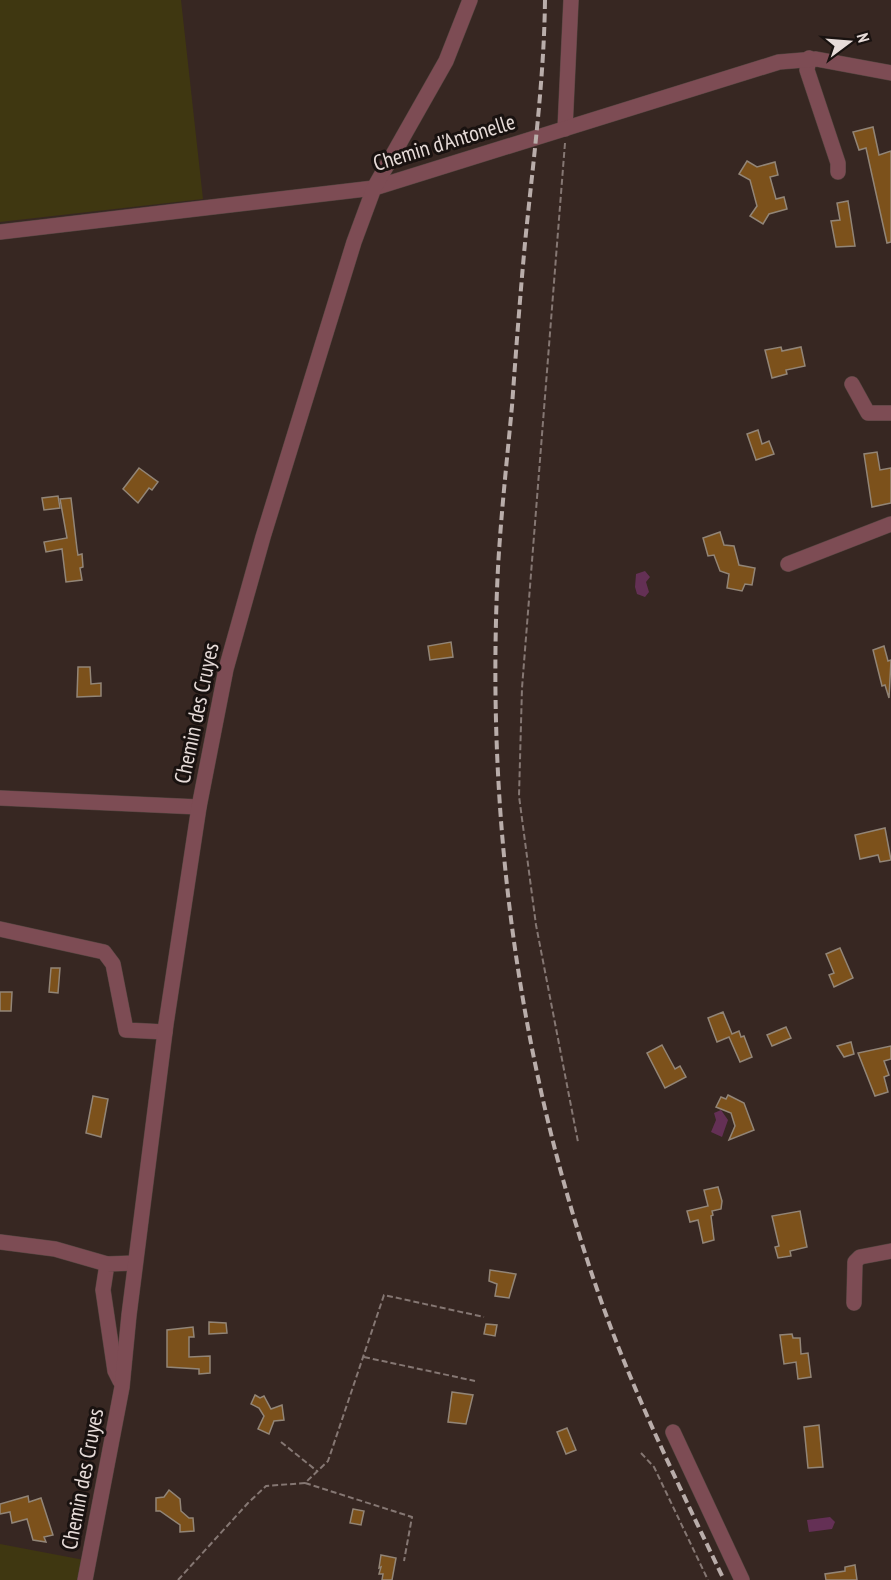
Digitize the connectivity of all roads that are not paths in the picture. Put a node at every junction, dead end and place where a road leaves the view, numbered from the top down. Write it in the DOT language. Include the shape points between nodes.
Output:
graph roads {
  1 [pos="470,0"];
  2 [pos="571,0"];
  3 [pos="809,58"];
  4 [pos="891,73"];
  5 [pos="566,129"];
  6 [pos="838,172"];
  7 [pos="374,188"];
  8 [pos="0,232"];
  9 [pos="852,384"];
  10 [pos="891,413"];
  11 [pos="891,524"];
  12 [pos="788,564"];
  13 [pos="0,798"];
  14 [pos="199,807"];
  15 [pos="0,929"];
  16 [pos="165,1032"];
  17 [pos="0,1242"];
  18 [pos="891,1251"];
  19 [pos="135,1263"];
  20 [pos="107,1264"];
  21 [pos="854,1303"];
  22 [pos="122,1387"];
  23 [pos="673,1432"];
  24 [pos="85,1580"];
  25 [pos="742,1580"];
  1 -- 7 [label="street, Chemin des Cruyes" via="446,61"];
  2 -- 5 [label="street"];
  3 -- 4 [label="street, Chemin d'Antonelle"];
  3 -- 5 [label="street, Chemin d'Antonelle" via="779,62"];
  3 -- 6 [label="street" via="807,69"];
  5 -- 7 [label="street, Chemin d'Antonelle"];
  7 -- 8 [label="street, Chemin d'Antonelle"];
  7 -- 14 [label="street, Chemin des Cruyes" via="263,537 226,669"];
  9 -- 10 [label="street" via="867,413"];
  11 -- 12 [label="street"];
  13 -- 14 [label="street"];
  14 -- 16 [label="street, Chemin des Cruyes"];
  15 -- 16 [label="street" via="104,952 113,964 126,1029"];
  16 -- 19 [label="street, Chemin des Cruyes"];
  17 -- 20 [label="street" via="55,1249"];
  18 -- 21 [label="street" via="860,1257 855,1262"];
  19 -- 20 [label="street"];
  19 -- 22 [label="street, Chemin des Cruyes"];
  20 -- 22 [label="street, Chemin des Cruyes" via="103,1290 115,1371"];
  22 -- 24 [label="street, Chemin des Cruyes"];
  23 -- 25 [label="street"];
}
